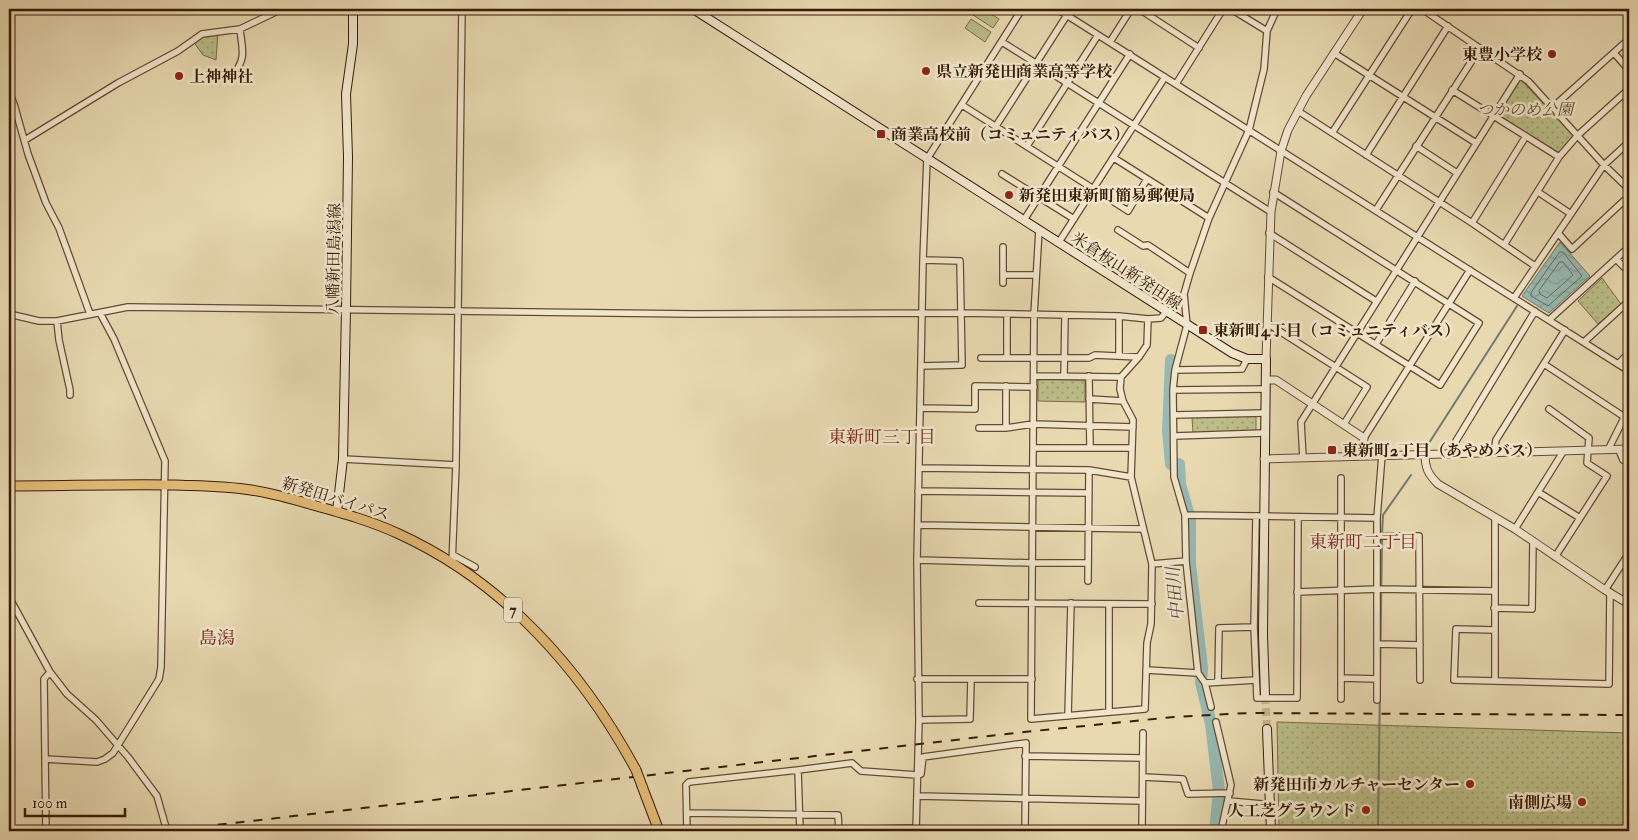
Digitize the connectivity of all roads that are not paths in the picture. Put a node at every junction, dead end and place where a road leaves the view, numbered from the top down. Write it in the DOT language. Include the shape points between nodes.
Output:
graph roads {
  1 [pos="282,9"];
  2 [pos="353,9"];
  3 [pos="462,9"];
  4 [pos="693,9"];
  5 [pos="1022,9"];
  6 [pos="1057,9"];
  7 [pos="1131,9"];
  8 [pos="1139,9"];
  9 [pos="1212,9"];
  10 [pos="1231,9"];
  11 [pos="1277,9"];
  12 [pos="1362,9"];
  13 [pos="1412,9"];
  14 [pos="1422,9"];
  15 [pos="1222,11"];
  16 [pos="1067,15"];
  17 [pos="1448,26"];
  18 [pos="240,29"];
  19 [pos="1267,31"];
  20 [pos="1098,35"];
  21 [pos="1629,39"];
  22 [pos="1002,42"];
  23 [pos="1110,42"];
  24 [pos="1198,48"];
  25 [pos="1480,48"];
  26 [pos="1334,53"];
  27 [pos="1614,53"];
  28 [pos="1130,54"];
  29 [pos="1036,63"];
  30 [pos="1629,70"];
  31 [pos="1520,74"];
  32 [pos="233,75"];
  33 [pos="1368,75"];
  34 [pos="1165,77"];
  35 [pos="1068,83"];
  36 [pos="1176,84"];
  37 [pos="1629,89"];
  38 [pos="1452,90"];
  39 [pos="9,92"];
  40 [pos="1402,97"];
  41 [pos="1099,103"];
  42 [pos="962,104"];
  43 [pos="1553,107"];
  44 [pos="1298,112"];
  45 [pos="1493,116"];
  46 [pos="1435,117"];
  47 [pos="1134,125"];
  48 [pos="996,126"];
  49 [pos="1249,130"];
  50 [pos="1332,133"];
  51 [pos="1526,136"];
  52 [pos="1578,136"];
  53 [pos="25,140"];
  54 [pos="1629,142"];
  55 [pos="1476,144"];
  56 [pos="1027,146"];
  57 [pos="1416,146"];
  58 [pos="1281,151"];
  59 [pos="1366,155"];
  60 [pos="1559,157"];
  61 [pos="1114,158"];
  62 [pos="926,159"];
  63 [pos="1604,165"];
  64 [pos="1058,166"];
  65 [pos="1457,173"];
  66 [pos="1002,174"];
  67 [pos="1398,176"];
  68 [pos="1147,179"];
  69 [pos="1224,183"];
  70 [pos="1094,189"];
  71 [pos="1629,189"];
  72 [pos="1273,192"];
  73 [pos="1538,192"];
  74 [pos="1629,196"];
  75 [pos="1038,198"];
  76 [pos="1439,202"];
  77 [pos="1376,210"];
  78 [pos="1270,212"];
  79 [pos="1571,214"];
  80 [pos="1209,218"];
  81 [pos="1074,219"];
  82 [pos="1024,220"];
  83 [pos="1472,223"];
  84 [pos="1039,230"];
  85 [pos="1118,230"];
  86 [pos="1269,233"];
  87 [pos="1558,233"];
  88 [pos="1417,237"];
  89 [pos="1058,242"];
  90 [pos="1504,245"];
  91 [pos="1003,247"];
  92 [pos="1629,247"];
  93 [pos="1616,259"];
  94 [pos="923,260"];
  95 [pos="1536,266"];
  96 [pos="1396,269"];
  97 [pos="1470,270"];
  98 [pos="1629,272"];
  99 [pos="1190,273"];
  100 [pos="1003,275"];
  101 [pos="1036,275"];
  102 [pos="1268,277"];
  103 [pos="1415,281"];
  104 [pos="1003,283"];
  105 [pos="1514,298"];
  106 [pos="1376,301"];
  107 [pos="1629,301"];
  108 [pos="1449,304"];
  109 [pos="346,309"];
  110 [pos="458,310"];
  111 [pos="1166,312"];
  112 [pos="1535,312"];
  113 [pos="100,313"];
  114 [pos="9,314"];
  115 [pos="90,314"];
  116 [pos="922,314"];
  117 [pos="961,314"];
  118 [pos="1007,315"];
  119 [pos="1034,315"];
  120 [pos="1065,315"];
  121 [pos="1119,316"];
  122 [pos="1148,319"];
  123 [pos="1549,320"];
  124 [pos="57,321"];
  125 [pos="1267,322"];
  126 [pos="1187,325"];
  127 [pos="1565,330"];
  128 [pos="1357,332"];
  129 [pos="1584,342"];
  130 [pos="1376,344"];
  131 [pos="1629,353"];
  132 [pos="1119,356"];
  133 [pos="1139,357"];
  134 [pos="981,358"];
  135 [pos="1007,358"];
  136 [pos="1034,358"];
  137 [pos="1064,358"];
  138 [pos="1247,359"];
  139 [pos="1266,359"];
  140 [pos="1544,364"];
  141 [pos="1618,364"];
  142 [pos="921,366"];
  143 [pos="1409,366"];
  144 [pos="1335,367"];
  145 [pos="1175,370"];
  146 [pos="1629,371"];
  147 [pos="1034,376"];
  148 [pos="1064,376"];
  149 [pos="1089,376"];
  150 [pos="1121,377"];
  151 [pos="1266,380"];
  152 [pos="1006,386"];
  153 [pos="1034,387"];
  154 [pos="1266,389"];
  155 [pos="1173,390"];
  156 [pos="70,395"];
  157 [pos="1089,399"];
  158 [pos="1123,401"];
  159 [pos="1312,404"];
  160 [pos="920,408"];
  161 [pos="1629,408"];
  162 [pos="1549,409"];
  163 [pos="1265,413"];
  164 [pos="1174,415"];
  165 [pos="1627,418"];
  166 [pos="1034,424"];
  167 [pos="1344,424"];
  168 [pos="1090,426"];
  169 [pos="1133,427"];
  170 [pos="979,428"];
  171 [pos="1006,428"];
  172 [pos="1264,433"];
  173 [pos="1175,436"];
  174 [pos="1364,438"];
  175 [pos="1033,448"];
  176 [pos="1090,448"];
  177 [pos="1132,448"];
  178 [pos="1629,449"];
  179 [pos="1608,450"];
  180 [pos="1619,450"];
  181 [pos="1589,451"];
  182 [pos="1494,452"];
  183 [pos="1563,452"];
  184 [pos="1455,453"];
  185 [pos="1425,454"];
  186 [pos="1382,455"];
  187 [pos="1362,456"];
  188 [pos="1303,458"];
  189 [pos="1264,459"];
  190 [pos="343,460"];
  191 [pos="1629,464"];
  192 [pos="456,465"];
  193 [pos="919,468"];
  194 [pos="1033,470"];
  195 [pos="1090,470"];
  196 [pos="1130,477"];
  197 [pos="1341,478"];
  198 [pos="164,485"];
  199 [pos="9,486"];
  200 [pos="918,491"];
  201 [pos="1033,492"];
  202 [pos="1538,492"];
  203 [pos="1089,493"];
  204 [pos="337,511"];
  205 [pos="1185,515"];
  206 [pos="1256,516"];
  207 [pos="1265,516"];
  208 [pos="1298,517"];
  209 [pos="1341,518"];
  210 [pos="1377,518"];
  211 [pos="1580,518"];
  212 [pos="1496,519"];
  213 [pos="918,525"];
  214 [pos="1033,527"];
  215 [pos="1088,528"];
  216 [pos="1144,529"];
  217 [pos="1515,529"];
  218 [pos="1377,536"];
  219 [pos="1533,541"];
  220 [pos="1629,553"];
  221 [pos="1555,557"];
  222 [pos="452,559"];
  223 [pos="917,560"];
  224 [pos="1186,561"];
  225 [pos="1032,563"];
  226 [pos="1088,563"];
  227 [pos="1152,564"];
  228 [pos="475,567"];
  229 [pos="1088,581"];
  230 [pos="1378,589"];
  231 [pos="1418,589"];
  232 [pos="1340,591"];
  233 [pos="1495,591"];
  234 [pos="1607,591"];
  235 [pos="1296,592"];
  236 [pos="9,596"];
  237 [pos="979,602"];
  238 [pos="1032,602"];
  239 [pos="1071,603"];
  240 [pos="1109,604"];
  241 [pos="1152,604"];
  242 [pos="1629,604"];
  243 [pos="1494,608"];
  244 [pos="1254,627"];
  245 [pos="1494,630"];
  246 [pos="1378,644"];
  247 [pos="1420,645"];
  248 [pos="1146,670"];
  249 [pos="50,672"];
  250 [pos="1198,673"];
  251 [pos="1342,678"];
  252 [pos="918,679"];
  253 [pos="971,679"];
  254 [pos="1377,679"];
  255 [pos="1032,680"];
  256 [pos="1256,680"];
  257 [pos="1420,680"];
  258 [pos="1495,680"];
  259 [pos="1218,682"];
  260 [pos="1205,683"];
  261 [pos="1265,696"];
  262 [pos="1341,699"];
  263 [pos="1377,700"];
  264 [pos="1211,707"];
  265 [pos="1109,712"];
  266 [pos="1068,716"];
  267 [pos="919,720"];
  268 [pos="1216,722"];
  269 [pos="1267,729"];
  270 [pos="1143,733"];
  271 [pos="118,746"];
  272 [pos="1025,756"];
  273 [pos="1143,758"];
  274 [pos="45,759"];
  275 [pos="798,770"];
  276 [pos="917,775"];
  277 [pos="1143,777"];
  278 [pos="1230,793"];
  279 [pos="917,796"];
  280 [pos="1025,798"];
  281 [pos="1142,801"];
  282 [pos="1229,801"];
  283 [pos="1262,804"];
  284 [pos="687,813"];
  285 [pos="800,813"];
  286 [pos="839,830"];
  287 [pos="916,830"];
  288 [pos="52,831"];
  289 [pos="167,831"];
  290 [pos="659,831"];
  291 [pos="687,831"];
  292 [pos="800,831"];
  293 [pos="1025,831"];
  294 [pos="1142,831"];
  295 [pos="1221,831"];
  296 [pos="1272,831"];
  1 -- 18 [label="street"];
  2 -- 109 [label="main road, 八幡新田島潟線" via="353,44 346,94"];
  3 -- 110 [label="street"];
  4 -- 62 [label="main road, 米倉板山新発田線"];
  5 -- 22 [label="street"];
  6 -- 16 [label="street"];
  7 -- 23 [label="street"];
  8 -- 24 [label="street"];
  9 -- 15 [label="street"];
  10 -- 19 [label="street"];
  11 -- 19 [label="street"];
  12 -- 26 [label="street"];
  13 -- 33 [label="street"];
  14 -- 17 [label="street"];
  15 -- 24 [label="street"];
  16 -- 20 [label="street"];
  16 -- 29 [label="street"];
  17 -- 25 [label="street"];
  17 -- 40 [label="street"];
  18 -- 32 [label="street" via="243,54"];
  18 -- 53 [label="street" via="202,34"];
  19 -- 49 [label="street" via="1264,69"];
  20 -- 23 [label="street"];
  20 -- 35 [label="street"];
  21 -- 27 [label="street"];
  22 -- 29 [label="street"];
  22 -- 42 [label="street"];
  23 -- 28 [label="street"];
  24 -- 36 [label="street"];
  25 -- 31 [label="street"];
  25 -- 38 [label="street"];
  26 -- 33 [label="street"];
  26 -- 44 [label="street"];
  27 -- 30 [label="street"];
  27 -- 43 [label="street"];
  28 -- 34 [label="street"];
  28 -- 41 [label="street"];
  29 -- 35 [label="street"];
  29 -- 48 [label="street"];
  31 -- 43 [label="street"];
  31 -- 45 [label="street"];
  33 -- 40 [label="street"];
  33 -- 50 [label="street"];
  34 -- 36 [label="street"];
  34 -- 47 [label="street"];
  35 -- 41 [label="street"];
  35 -- 56 [label="street"];
  36 -- 49 [label="street"];
  37 -- 52 [label="street"];
  38 -- 45 [label="street"];
  38 -- 46 [label="street"];
  39 -- 53 [label="street"];
  40 -- 46 [label="street"];
  40 -- 59 [label="street"];
  41 -- 47 [label="street"];
  41 -- 64 [label="street"];
  42 -- 48 [label="street"];
  42 -- 62 [label="street"];
  43 -- 52 [label="street"];
  44 -- 50 [label="street"];
  44 -- 58 [label="street"];
  45 -- 51 [label="street"];
  45 -- 55 [label="street"];
  46 -- 55 [label="street"];
  46 -- 57 [label="street"];
  47 -- 61 [label="street"];
  47 -- 69 [label="street"];
  48 -- 56 [label="street"];
  49 -- 58 [label="street"];
  49 -- 69 [label="street"];
  50 -- 59 [label="street"];
  51 -- 60 [label="street"];
  51 -- 83 [label="street"];
  52 -- 60 [label="street"];
  52 -- 63 [label="street"];
  53 -- 115 [label="street"];
  54 -- 63 [label="street"];
  55 -- 65 [label="street"];
  56 -- 64 [label="street"];
  57 -- 65 [label="street"];
  57 -- 67 [label="street"];
  58 -- 72 [label="street"];
  58 -- 77 [label="street"];
  59 -- 67 [label="street"];
  60 -- 73 [label="street"];
  61 -- 68 [label="street"];
  61 -- 70 [label="street"];
  62 -- 82 [label="main road, 米倉板山新発田線"];
  62 -- 94 [label="street"];
  63 -- 71 [label="street"];
  63 -- 79 [label="street"];
  64 -- 70 [label="street"];
  64 -- 75 [label="street"];
  65 -- 76 [label="street"];
  66 -- 75 [label="street"];
  67 -- 76 [label="street"];
  67 -- 77 [label="street"];
  68 -- 70 [label="street" via="1128,211"];
  68 -- 80 [label="street"];
  69 -- 78 [label="street"];
  69 -- 80 [label="street"];
  70 -- 81 [label="street"];
  72 -- 78 [label="street"];
  72 -- 96 [label="street"];
  73 -- 79 [label="street"];
  73 -- 90 [label="street"];
  74 -- 87 [label="street" via="1572,249"];
  75 -- 81 [label="street"];
  75 -- 82 [label="street"];
  76 -- 83 [label="street"];
  76 -- 88 [label="street"];
  77 -- 88 [label="street"];
  78 -- 86 [label="street"];
  79 -- 87 [label="street"];
  80 -- 99 [label="street"];
  81 -- 89 [label="street"];
  82 -- 84 [label="main road, 米倉板山新発田線"];
  83 -- 90 [label="street"];
  84 -- 89 [label="main road, 米倉板山新発田線"];
  84 -- 101 [label="street"];
  85 -- 99 [label="street" via="1143,246 1148,245"];
  86 -- 102 [label="street"];
  86 -- 106 [label="street"];
  87 -- 95 [label="street"];
  88 -- 96 [label="street"];
  88 -- 97 [label="street"];
  89 -- 111 [label="main road, 米倉板山新発田線"];
  90 -- 95 [label="street"];
  91 -- 100 [label="street"];
  92 -- 93 [label="street"];
  93 -- 98 [label="street"];
  93 -- 123 [label="street"];
  94 -- 116 [label="street"];
  94 -- 117 [label="street" via="960,261"];
  95 -- 105 [label="street"];
  96 -- 103 [label="street"];
  96 -- 106 [label="street"];
  97 -- 105 [label="street"];
  97 -- 108 [label="street"];
  99 -- 126 [label="street" via="1184,294"];
  100 -- 101 [label="street"];
  100 -- 104 [label="street"];
  101 -- 119 [label="street"];
  102 -- 125 [label="street"];
  102 -- 128 [label="street"];
  103 -- 108 [label="street"];
  103 -- 130 [label="street"];
  105 -- 112 [label="street"];
  106 -- 128 [label="street"];
  107 -- 129 [label="street"];
  108 -- 143 [label="street"];
  108 -- 143 [label="street" via="1479,323 1440,385"];
  109 -- 110 [label="street"];
  109 -- 113 [label="street" via="128,307"];
  109 -- 190 [label="main road, 八幡新田島潟線"];
  110 -- 116 [label="street"];
  110 -- 192 [label="street"];
  111 -- 122 [label="street" via="1161,318"];
  111 -- 126 [label="main road, 米倉板山新発田線"];
  112 -- 123 [label="street"];
  112 -- 184 [label="street" via="1456,441"];
  113 -- 115 [label="street"];
  113 -- 198 [label="street" via="165,460"];
  114 -- 124 [label="street" via="39,321"];
  115 -- 124 [label="street"];
  116 -- 117 [label="street"];
  116 -- 142 [label="street"];
  117 -- 118 [label="street"];
  117 -- 142 [label="street" via="962,365"];
  118 -- 119 [label="street"];
  118 -- 135 [label="street"];
  119 -- 120 [label="street"];
  119 -- 136 [label="street"];
  120 -- 121 [label="street"];
  120 -- 137 [label="street"];
  121 -- 122 [label="street"];
  121 -- 132 [label="street"];
  122 -- 133 [label="street" via="1147,345"];
  123 -- 127 [label="street"];
  124 -- 156 [label="street"];
  125 -- 139 [label="street"];
  125 -- 144 [label="street"];
  126 -- 138 [label="main road, 米倉板山新発田線" via="1232,354"];
  126 -- 145 [label="street"];
  127 -- 129 [label="street"];
  127 -- 140 [label="street"];
  128 -- 130 [label="street"];
  128 -- 144 [label="street"];
  129 -- 141 [label="street"];
  130 -- 143 [label="street"];
  131 -- 141 [label="street"];
  132 -- 133 [label="street"];
  132 -- 137 [label="street" via="1095,354 1089,358"];
  133 -- 150 [label="street"];
  134 -- 135 [label="street"];
  135 -- 136 [label="street"];
  136 -- 137 [label="street"];
  136 -- 147 [label="street"];
  137 -- 148 [label="street"];
  138 -- 139 [label="main road, 米倉板山新発田線"];
  138 -- 145 [label="street" via="1242,369"];
  139 -- 151 [label="main road"];
  140 -- 165 [label="street"];
  140 -- 182 [label="street" via="1496,440"];
  141 -- 146 [label="street"];
  142 -- 160 [label="street"];
  143 -- 174 [label="street"];
  144 -- 159 [label="street"];
  144 -- 167 [label="street" via="1367,387"];
  145 -- 155 [label="street"];
  147 -- 148 [label="street"];
  147 -- 153 [label="street"];
  148 -- 149 [label="street"];
  149 -- 150 [label="street"];
  149 -- 157 [label="street"];
  150 -- 158 [label="street"];
  151 -- 154 [label="main road"];
  151 -- 159 [label="street" via="1276,380"];
  152 -- 153 [label="street"];
  152 -- 160 [label="street" via="975,386 975,410"];
  152 -- 171 [label="street"];
  153 -- 166 [label="street"];
  154 -- 155 [label="street"];
  154 -- 163 [label="main road"];
  155 -- 164 [label="street"];
  157 -- 158 [label="street"];
  157 -- 168 [label="street"];
  158 -- 169 [label="street" via="1133,420"];
  159 -- 167 [label="street"];
  159 -- 188 [label="street" via="1302,422"];
  160 -- 193 [label="street"];
  161 -- 165 [label="street"];
  162 -- 181 [label="street" via="1589,438"];
  163 -- 164 [label="street"];
  163 -- 172 [label="main road"];
  164 -- 173 [label="street"];
  165 -- 179 [label="street"];
  166 -- 168 [label="street"];
  166 -- 171 [label="street"];
  166 -- 175 [label="street"];
  167 -- 174 [label="street"];
  168 -- 169 [label="street"];
  168 -- 176 [label="street"];
  169 -- 177 [label="street"];
  170 -- 171 [label="street"];
  172 -- 173 [label="street"];
  172 -- 189 [label="main road"];
  173 -- 205 [label="street" via="1174,476"];
  174 -- 187 [label="street"];
  175 -- 176 [label="street"];
  175 -- 194 [label="street"];
  176 -- 177 [label="street"];
  177 -- 196 [label="street"];
  178 -- 180 [label="street"];
  179 -- 180 [label="street"];
  179 -- 181 [label="street"];
  180 -- 191 [label="street" via="1623,460"];
  181 -- 183 [label="street"];
  181 -- 211 [label="street" via="1587,463 1607,476"];
  182 -- 183 [label="street"];
  182 -- 184 [label="street"];
  183 -- 202 [label="street"];
  184 -- 185 [label="street"];
  185 -- 186 [label="street"];
  185 -- 212 [label="street" via="1425,468 1430,477"];
  186 -- 187 [label="street"];
  186 -- 210 [label="street"];
  187 -- 188 [label="street"];
  188 -- 189 [label="street"];
  189 -- 207 [label="main road"];
  190 -- 192 [label="street"];
  190 -- 204 [label="main road, 八幡新田島潟線"];
  192 -- 222 [label="street"];
  193 -- 194 [label="street"];
  193 -- 200 [label="street"];
  194 -- 195 [label="street"];
  194 -- 201 [label="street"];
  195 -- 196 [label="street"];
  195 -- 203 [label="street"];
  196 -- 216 [label="street"];
  197 -- 209 [label="street"];
  198 -- 199 [label="highway, 新発田バイパス / 7"];
  198 -- 204 [label="highway, 新発田バイパス / 7" via="250,490"];
  198 -- 271 [label="street" via="159,680"];
  200 -- 201 [label="street"];
  200 -- 213 [label="street"];
  201 -- 203 [label="street"];
  201 -- 214 [label="street"];
  202 -- 211 [label="street"];
  202 -- 217 [label="street"];
  203 -- 215 [label="street"];
  204 -- 222 [label="highway, 新発田バイパス / 7" via="399,534"];
  205 -- 206 [label="street"];
  205 -- 224 [label="street"];
  206 -- 207 [label="street"];
  206 -- 244 [label="street"];
  207 -- 208 [label="street"];
  207 -- 261 [label="main road"];
  208 -- 209 [label="street"];
  208 -- 235 [label="street"];
  209 -- 210 [label="street"];
  209 -- 232 [label="street"];
  210 -- 218 [label="street"];
  211 -- 221 [label="street"];
  212 -- 217 [label="street"];
  212 -- 233 [label="street"];
  213 -- 214 [label="street"];
  213 -- 223 [label="street"];
  214 -- 215 [label="street"];
  214 -- 225 [label="street"];
  215 -- 216 [label="street"];
  215 -- 226 [label="street"];
  216 -- 227 [label="street"];
  217 -- 219 [label="street"];
  218 -- 230 [label="street"];
  218 -- 231 [label="street" via="1419,536"];
  219 -- 221 [label="street"];
  219 -- 243 [label="street" via="1532,608"];
  220 -- 234 [label="street"];
  221 -- 234 [label="street"];
  222 -- 228 [label="street"];
  222 -- 290 [label="highway, 新発田バイパス / 7, bridge" via="525,620 560,656 595,702 636,770"];
  223 -- 225 [label="street"];
  223 -- 252 [label="street"];
  224 -- 227 [label="street"];
  224 -- 250 [label="street"];
  225 -- 226 [label="street"];
  225 -- 238 [label="street"];
  226 -- 229 [label="street"];
  227 -- 241 [label="street"];
  230 -- 231 [label="street"];
  230 -- 232 [label="street"];
  230 -- 246 [label="street"];
  231 -- 233 [label="street"];
  231 -- 247 [label="street"];
  232 -- 235 [label="street"];
  232 -- 251 [label="street"];
  233 -- 243 [label="street"];
  234 -- 242 [label="street"];
  234 -- 258 [label="street" via="1609,684"];
  235 -- 256 [label="street" via="1297,698 1257,698"];
  236 -- 249 [label="street"];
  237 -- 238 [label="street"];
  238 -- 239 [label="street"];
  238 -- 255 [label="street"];
  239 -- 240 [label="street"];
  239 -- 266 [label="street"];
  240 -- 241 [label="street"];
  240 -- 265 [label="street"];
  241 -- 248 [label="street"];
  243 -- 245 [label="street"];
  244 -- 256 [label="street"];
  244 -- 259 [label="street" via="1219,628"];
  245 -- 258 [label="street"];
  245 -- 258 [label="street" via="1456,629 1454,680"];
  246 -- 247 [label="street"];
  246 -- 254 [label="street"];
  247 -- 257 [label="street"];
  248 -- 250 [label="street"];
  248 -- 265 [label="street" via="1145,709"];
  249 -- 271 [label="street"];
  249 -- 274 [label="street" via="44,679"];
  250 -- 260 [label="street"];
  251 -- 254 [label="street"];
  251 -- 262 [label="street"];
  252 -- 253 [label="street"];
  252 -- 267 [label="street"];
  253 -- 255 [label="street"];
  253 -- 267 [label="street" via="970,718"];
  254 -- 263 [label="street"];
  255 -- 266 [label="street" via="1031,719"];
  256 -- 259 [label="street"];
  259 -- 260 [label="street"];
  260 -- 264 [label="street"];
  265 -- 266 [label="street"];
  267 -- 276 [label="street"];
  268 -- 278 [label="street"];
  269 -- 296 [label="main road"];
  270 -- 273 [label="street"];
  271 -- 274 [label="street" via="113,754 97,762"];
  271 -- 289 [label="street" via="156,796"];
  272 -- 273 [label="street"];
  272 -- 276 [label="street" via="1026,743 923,758 921,774"];
  272 -- 280 [label="street"];
  273 -- 277 [label="street"];
  274 -- 288 [label="street" via="46,830"];
  275 -- 276 [label="street" via="852,763 861,771"];
  275 -- 284 [label="street" via="689,782 686,785"];
  275 -- 285 [label="street"];
  276 -- 279 [label="street"];
  277 -- 278 [label="street" via="1183,778 1188,794"];
  277 -- 281 [label="street"];
  278 -- 282 [label="street"];
  279 -- 280 [label="street"];
  279 -- 287 [label="street"];
  280 -- 281 [label="street"];
  280 -- 293 [label="street"];
  281 -- 294 [label="street"];
  282 -- 283 [label="street"];
  282 -- 295 [label="street"];
  284 -- 285 [label="street"];
  284 -- 291 [label="street"];
  285 -- 286 [label="street" via="838,815"];
  285 -- 292 [label="street"];
  286 -- 287 [label="street"];
}
